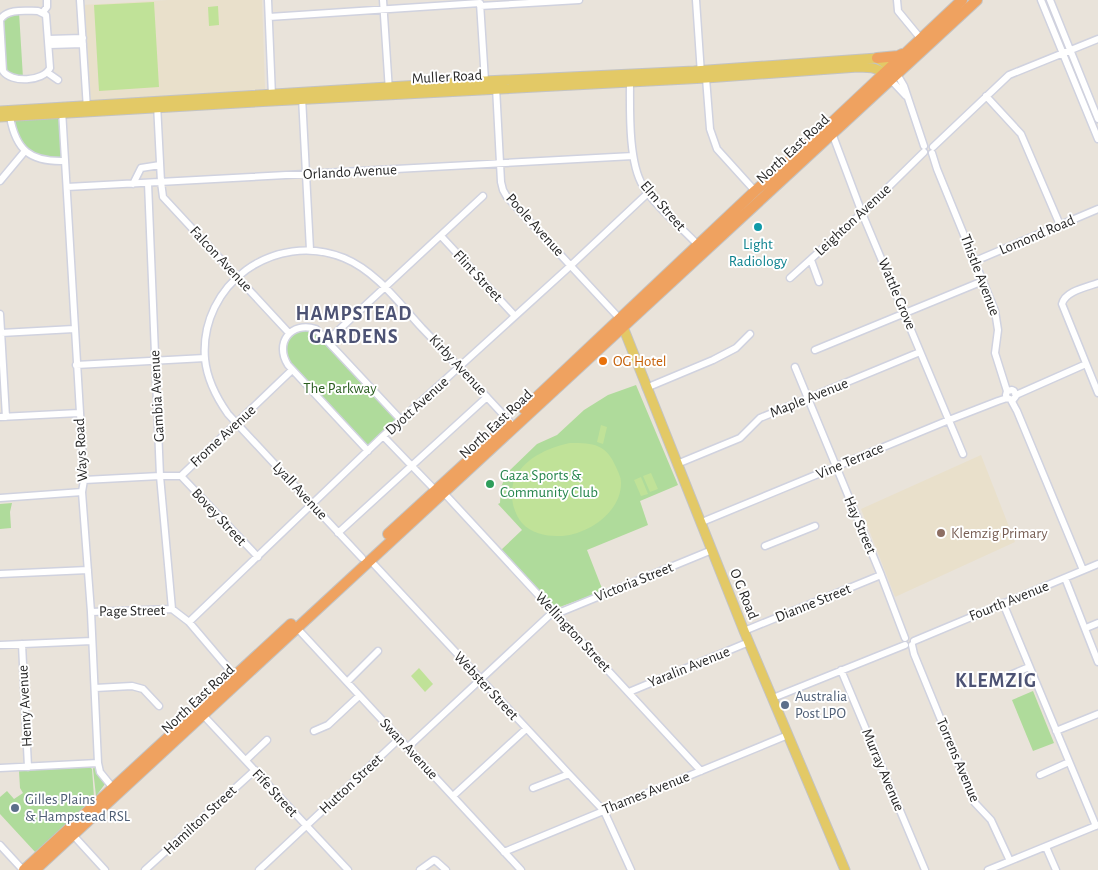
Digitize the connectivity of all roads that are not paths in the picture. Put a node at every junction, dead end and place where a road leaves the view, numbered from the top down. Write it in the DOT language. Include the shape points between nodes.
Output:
graph roads {
  1 [pos="46,0"];
  2 [pos="80,0"];
  3 [pos="268,0"];
  4 [pos="383,0"];
  5 [pos="579,0"];
  6 [pos="696,0"];
  7 [pos="897,0"];
  8 [pos="1041,0"];
  9 [pos="969,1"];
  10 [pos="480,3"];
  11 [pos="1051,3"];
  12 [pos="953,4"];
  13 [pos="1044,8"];
  14 [pos="384,9"];
  15 [pos="43,12"];
  16 [pos="1,14"];
  17 [pos="269,17"];
  18 [pos="921,39"];
  19 [pos="1098,39"];
  20 [pos="83,41"];
  21 [pos="48,42"];
  22 [pos="1070,50"];
  23 [pos="906,52"];
  24 [pos="1063,53"];
  25 [pos="876,58"];
  26 [pos="811,66"];
  27 [pos="48,73"];
  28 [pos="891,73"];
  29 [pos="702,75"];
  30 [pos="3,77"];
  31 [pos="630,77"];
  32 [pos="58,80"];
  33 [pos="484,81"];
  34 [pos="496,84"];
  35 [pos="389,91"];
  36 [pos="302,96"];
  37 [pos="986,96"];
  38 [pos="272,97"];
  39 [pos="157,105"];
  40 [pos="87,109"];
  41 [pos="0,111"];
  42 [pos="62,111"];
  43 [pos="10,117"];
  44 [pos="0,118"];
  45 [pos="1098,119"];
  46 [pos="1095,125"];
  47 [pos="830,130"];
  48 [pos="1098,139"];
  49 [pos="928,149"];
  50 [pos="24,151"];
  51 [pos="633,156"];
  52 [pos="64,161"];
  53 [pos="500,164"];
  54 [pos="160,165"];
  55 [pos="306,174"];
  56 [pos="0,181"];
  57 [pos="161,182"];
  58 [pos="148,183"];
  59 [pos="133,184"];
  60 [pos="67,187"];
  61 [pos="648,193"];
  62 [pos="758,194"];
  63 [pos="483,196"];
  64 [pos="1097,212"];
  65 [pos="862,213"];
  66 [pos="1060,225"];
  67 [pos="441,236"];
  68 [pos="701,248"];
  69 [pos="310,250"];
  70 [pos="810,260"];
  71 [pos="976,261"];
  72 [pos="571,265"];
  73 [pos="238,277"];
  74 [pos="790,278"];
  75 [pos="983,280"];
  76 [pos="819,282"];
  77 [pos="1098,283"];
  78 [pos="384,287"];
  79 [pos="905,312"];
  80 [pos="0,314"];
  81 [pos="515,316"];
  82 [pos="621,323"];
  83 [pos="74,329"];
  84 [pos="1,330"];
  85 [pos="289,333"];
  86 [pos="750,334"];
  87 [pos="328,340"];
  88 [pos="815,350"];
  89 [pos="920,352"];
  90 [pos="205,358"];
  91 [pos="155,362"];
  92 [pos="1086,364"];
  93 [pos="76,365"];
  94 [pos="795,367"];
  95 [pos="460,368"];
  96 [pos="292,370"];
  97 [pos="646,388"];
  98 [pos="1098,393"];
  99 [pos="1010,394"];
  100 [pos="487,397"];
  101 [pos="808,399"];
  102 [pos="79,413"];
  103 [pos="3,417"];
  104 [pos="401,420"];
  105 [pos="949,420"];
  106 [pos="238,423"];
  107 [pos="513,424"];
  108 [pos="383,436"];
  109 [pos="368,451"];
  110 [pos="963,454"];
  111 [pos="676,464"];
  112 [pos="412,466"];
  113 [pos="836,467"];
  114 [pos="160,476"];
  115 [pos="180,476"];
  116 [pos="84,480"];
  117 [pos="82,492"];
  118 [pos="440,492"];
  119 [pos="0,498"];
  120 [pos="311,504"];
  121 [pos="702,522"];
  122 [pos="815,526"];
  123 [pos="338,533"];
  124 [pos="765,546"];
  125 [pos="712,550"];
  126 [pos="258,557"];
  127 [pos="366,559"];
  128 [pos="1098,564"];
  129 [pos="88,570"];
  130 [pos="1083,570"];
  131 [pos="0,574"];
  132 [pos="881,575"];
  133 [pos="1065,578"];
  134 [pos="1003,603"];
  135 [pos="172,609"];
  136 [pos="91,612"];
  137 [pos="555,613"];
  138 [pos="189,622"];
  139 [pos="1098,623"];
  140 [pos="295,626"];
  141 [pos="1086,628"];
  142 [pos="744,631"];
  143 [pos="92,641"];
  144 [pos="909,641"];
  145 [pos="749,642"];
  146 [pos="22,644"];
  147 [pos="0,645"];
  148 [pos="378,651"];
  149 [pos="1098,662"];
  150 [pos="1029,667"];
  151 [pos="840,670"];
  152 [pos="237,678"];
  153 [pos="480,679"];
  154 [pos="999,680"];
  155 [pos="347,682"];
  156 [pos="95,688"];
  157 [pos="628,692"];
  158 [pos="359,696"];
  159 [pos="773,698"];
  160 [pos="159,706"];
  161 [pos="201,712"];
  162 [pos="1098,714"];
  163 [pos="526,729"];
  164 [pos="314,731"];
  165 [pos="1056,731"];
  166 [pos="788,735"];
  167 [pos="399,739"];
  168 [pos="267,740"];
  169 [pos="407,748"];
  170 [pos="246,760"];
  171 [pos="1069,762"];
  172 [pos="98,763"];
  173 [pos="28,767"];
  174 [pos="0,768"];
  175 [pos="254,770"];
  176 [pos="701,771"];
  177 [pos="568,774"];
  178 [pos="1040,775"];
  179 [pos="533,788"];
  180 [pos="115,791"];
  181 [pos="453,796"];
  182 [pos="604,810"];
  183 [pos="306,825"];
  184 [pos="1097,825"];
  185 [pos="71,832"];
  186 [pos="0,845"];
  187 [pos="1046,846"];
  188 [pos="504,852"];
  189 [pos="1010,861"];
  190 [pos="263,869"];
  191 [pos="24,870"];
  192 [pos="35,870"];
  193 [pos="105,870"];
  194 [pos="145,870"];
  195 [pos="348,870"];
  196 [pos="420,870"];
  197 [pos="446,870"];
  198 [pos="521,870"];
  199 [pos="631,870"];
  200 [pos="845,870"];
  201 [pos="925,870"];
  202 [pos="988,870"];
  203 [pos="1056,870"];
  1 -- 15 [label="street" via="47,7"];
  2 -- 20 [label="street"];
  3 -- 17 [label="street"];
  4 -- 14 [label="street"];
  5 -- 10 [label="street"];
  6 -- 29 [label="street"];
  7 -- 18 [label="street" via="899,14"];
  8 -- 13 [label="street"];
  9 -- 12 [label="highway, North East Road"];
  9 -- 28 [label="highway, North East Road"];
  10 -- 14 [label="street"];
  10 -- 33 [label="street"];
  11 -- 13 [label="street"];
  11 -- 22 [label="street"];
  12 -- 18 [label="highway, North East Road"];
  13 -- 24 [label="street"];
  14 -- 17 [label="street"];
  14 -- 35 [label="street"];
  15 -- 16 [label="street"];
  15 -- 21 [label="street"];
  16 -- 30 [label="street"];
  17 -- 38 [label="street"];
  18 -- 23 [label="highway, North East Road"];
  19 -- 22 [label="street, Leighton Avenue"];
  20 -- 21 [label="street"];
  20 -- 40 [label="street"];
  21 -- 27 [label="street"];
  22 -- 24 [label="street, Leighton Avenue"];
  22 -- 45 [label="street"];
  23 -- 25 [label="highway"];
  23 -- 28 [label="highway, North East Road"];
  24 -- 37 [label="street, Leighton Avenue" via="1009,75"];
  24 -- 46 [label="street"];
  25 -- 26 [label="main road, Muller Road"];
  25 -- 28 [label="main road"];
  26 -- 28 [label="main road, Muller Road" via="873,67"];
  26 -- 29 [label="main road, Muller Road"];
  27 -- 30 [label="street" via="42,77"];
  27 -- 32 [label="street"];
  28 -- 47 [label="highway, North East Road"];
  28 -- 49 [label="street, Thistle Avenue" via="904,86"];
  29 -- 31 [label="main road, Muller Road"];
  29 -- 62 [label="street" via="710,129 717,149"];
  31 -- 34 [label="main road, Muller Road"];
  31 -- 51 [label="street, Elm Street"];
  33 -- 34 [label="main road, Muller Road"];
  33 -- 35 [label="main road, Muller Road"];
  34 -- 35 [label="main road, Muller Road"];
  34 -- 53 [label="street, Poole Avenue"];
  35 -- 36 [label="main road, Muller Road"];
  36 -- 38 [label="main road, Muller Road"];
  36 -- 55 [label="street"];
  37 -- 49 [label="street, Leighton Avenue"];
  37 -- 66 [label="street" via="1021,134"];
  38 -- 39 [label="main road, Muller Road"];
  39 -- 40 [label="main road, Muller Road"];
  39 -- 54 [label="street, Falcon Avenue"];
  40 -- 42 [label="main road, Muller Road"];
  41 -- 42 [label="main road, Muller Road"];
  42 -- 43 [label="main road, Muller Road"];
  42 -- 52 [label="street, Ways Road"];
  43 -- 44 [label="main road, Muller Road"];
  43 -- 50 [label="street" via="16,139"];
  46 -- 48 [label="street"];
  47 -- 62 [label="highway, North East Road"];
  47 -- 65 [label="street, Wattle Grove"];
  49 -- 65 [label="street, Leighton Avenue"];
  49 -- 71 [label="street, Thistle Avenue"];
  50 -- 52 [label="street" via="36,158"];
  50 -- 56 [label="street"];
  51 -- 53 [label="street, Orlando Avenue"];
  51 -- 61 [label="street, Elm Street" via="637,173"];
  52 -- 60 [label="street, Ways Road"];
  53 -- 55 [label="street, Orlando Avenue"];
  53 -- 72 [label="street, Poole Avenue" via="501,182 507,197"];
  54 -- 57 [label="street, Falcon Avenue"];
  54 -- 59 [label="street" via="142,168"];
  55 -- 57 [label="street, Orlando Avenue"];
  55 -- 69 [label="street"];
  57 -- 58 [label="street, Orlando Avenue"];
  57 -- 73 [label="street, Falcon Avenue" via="163,197"];
  58 -- 59 [label="street, Orlando Avenue"];
  58 -- 91 [label="street, Gambia Avenue"];
  59 -- 60 [label="street, Orlando Avenue"];
  60 -- 83 [label="street, Ways Road"];
  61 -- 68 [label="street, Elm Street"];
  61 -- 72 [label="street, Dyott Avenue"];
  62 -- 68 [label="highway, North East Road"];
  63 -- 67 [label="street"];
  64 -- 66 [label="street, Lomond Road"];
  65 -- 70 [label="street, Leighton Avenue"];
  65 -- 79 [label="street, Wattle Grove"];
  66 -- 71 [label="street, Lomond Road"];
  67 -- 78 [label="street"];
  67 -- 81 [label="street, Flint Street"];
  68 -- 82 [label="highway, North East Road"];
  69 -- 73 [label="street, Kirby Avenue" via="273,255"];
  69 -- 78 [label="street, Kirby Avenue" via="344,258"];
  70 -- 74 [label="street, Leighton Avenue"];
  70 -- 76 [label="street"];
  71 -- 75 [label="street, Thistle Avenue"];
  72 -- 81 [label="street, Dyott Avenue"];
  72 -- 82 [label="street, Poole Avenue"];
  73 -- 85 [label="street, Falcon Avenue"];
  73 -- 90 [label="street, Lyall Avenue" via="211,315"];
  75 -- 79 [label="street"];
  75 -- 99 [label="street, Thistle Avenue" via="998,324 995,352 998,368"];
  77 -- 92 [label="street" via="1068,295 1062,304"];
  78 -- 87 [label="street"];
  78 -- 95 [label="street, Kirby Avenue"];
  79 -- 88 [label="street"];
  79 -- 89 [label="street, Wattle Grove"];
  80 -- 84 [label="street"];
  81 -- 95 [label="street, Dyott Avenue"];
  82 -- 97 [label="main road, O G Road"];
  82 -- 107 [label="highway, North East Road"];
  83 -- 84 [label="street"];
  83 -- 93 [label="street, Ways Road"];
  84 -- 103 [label="street"];
  85 -- 87 [label="street" via="301,327 311,327"];
  85 -- 96 [label="street" via="283,355"];
  86 -- 97 [label="street" via="736,348"];
  87 -- 104 [label="street"];
  89 -- 101 [label="street, Maple Avenue"];
  89 -- 105 [label="street, Wattle Grove"];
  90 -- 91 [label="street"];
  90 -- 106 [label="street, Lyall Avenue" via="216,395"];
  91 -- 93 [label="street"];
  91 -- 114 [label="street, Gambia Avenue"];
  92 -- 98 [label="street"];
  92 -- 99 [label="street, Vine Terrace"];
  93 -- 102 [label="street, Ways Road"];
  94 -- 101 [label="street, Hay Street"];
  95 -- 100 [label="street, Kirby Avenue"];
  95 -- 104 [label="street, Dyott Avenue"];
  96 -- 106 [label="street, Frome Avenue"];
  96 -- 109 [label="street"];
  97 -- 111 [label="main road, O G Road"];
  99 -- 105 [label="street, Vine Terrace"];
  99 -- 130 [label="street, Thistle Avenue"];
  100 -- 107 [label="street, Kirby Avenue"];
  100 -- 112 [label="street"];
  101 -- 111 [label="street, Maple Avenue" via="760,418 740,438"];
  101 -- 113 [label="street, Hay Street"];
  102 -- 103 [label="street"];
  102 -- 116 [label="street, Ways Road"];
  104 -- 108 [label="street, Dyott Avenue"];
  105 -- 110 [label="street, Wattle Grove"];
  105 -- 113 [label="street, Vine Terrace"];
  106 -- 115 [label="street, Frome Avenue"];
  106 -- 120 [label="street, Lyall Avenue"];
  107 -- 118 [label="highway, North East Road"];
  108 -- 109 [label="street, Dyott Avenue"];
  108 -- 112 [label="street, Wellington Street"];
  109 -- 120 [label="street, Dyott Avenue"];
  111 -- 121 [label="main road, O G Road"];
  112 -- 118 [label="street, Wellington Street"];
  112 -- 123 [label="street"];
  113 -- 121 [label="street, Vine Terrace"];
  113 -- 132 [label="street, Hay Street"];
  114 -- 115 [label="street, Frome Avenue"];
  114 -- 116 [label="street, Frome Avenue"];
  114 -- 135 [label="street, Gambia Avenue"];
  115 -- 126 [label="street, Bovey Street"];
  116 -- 117 [label="street, Ways Road"];
  117 -- 119 [label="street"];
  117 -- 129 [label="street, Ways Road"];
  118 -- 127 [label="highway, North East Road"];
  118 -- 137 [label="street, Wellington Street"];
  120 -- 123 [label="street, Lyall Avenue"];
  120 -- 126 [label="street, Dyott Avenue"];
  121 -- 125 [label="main road, O G Road"];
  122 -- 124 [label="street"];
  123 -- 127 [label="street, Lyall Avenue"];
  125 -- 137 [label="street, Victoria Street"];
  125 -- 142 [label="main road, O G Road"];
  126 -- 138 [label="street, Dyott Avenue"];
  127 -- 140 [label="highway, North East Road"];
  127 -- 153 [label="street, Webster Street"];
  128 -- 130 [label="street, Fourth Avenue"];
  129 -- 131 [label="street"];
  129 -- 136 [label="street, Ways Road"];
  130 -- 133 [label="street, Fourth Avenue"];
  132 -- 142 [label="street, Dianne Street"];
  132 -- 144 [label="street, Hay Street"];
  133 -- 134 [label="street, Fourth Avenue"];
  133 -- 141 [label="street"];
  134 -- 144 [label="street, Fourth Avenue"];
  134 -- 150 [label="street"];
  135 -- 136 [label="street, Page Street"];
  135 -- 138 [label="street, Page Street"];
  136 -- 143 [label="street, Ways Road"];
  137 -- 153 [label="street"];
  137 -- 157 [label="street, Wellington Street"];
  138 -- 152 [label="street, Page Street"];
  139 -- 141 [label="street"];
  140 -- 152 [label="highway, North East Road"];
  140 -- 155 [label="street, Swan Avenue"];
  141 -- 149 [label="street"];
  142 -- 145 [label="main road, O G Road"];
  143 -- 146 [label="street"];
  143 -- 156 [label="street, Ways Road"];
  144 -- 151 [label="street, Fourth Avenue"];
  144 -- 189 [label="street, Torrens Avenue" via="975,803 991,820"];
  145 -- 157 [label="street, Yaralin Avenue"];
  145 -- 159 [label="main road, O G Road"];
  146 -- 147 [label="street"];
  146 -- 173 [label="street, Henry Avenue"];
  148 -- 155 [label="street"];
  150 -- 154 [label="street"];
  150 -- 165 [label="street"];
  151 -- 159 [label="street, Fourth Avenue"];
  151 -- 201 [label="street, Murray Avenue"];
  152 -- 161 [label="highway, North East Road"];
  153 -- 163 [label="street, Webster Street"];
  153 -- 169 [label="street"];
  155 -- 158 [label="street, Swan Avenue"];
  156 -- 160 [label="street" via="132,686 143,690"];
  156 -- 172 [label="street, Ways Road"];
  157 -- 176 [label="street, Wellington Street"];
  158 -- 164 [label="street" via="328,725"];
  158 -- 167 [label="street, Swan Avenue"];
  159 -- 166 [label="main road, O G Road"];
  161 -- 170 [label="street, Fife Street"];
  161 -- 180 [label="highway, North East Road"];
  162 -- 165 [label="street"];
  163 -- 177 [label="street, Webster Street"];
  163 -- 181 [label="street"];
  165 -- 171 [label="street"];
  166 -- 176 [label="street, Thames Avenue"];
  166 -- 200 [label="main road, O G Road"];
  167 -- 169 [label="street, Swan Avenue"];
  167 -- 183 [label="street, Hutton Street"];
  168 -- 170 [label="street"];
  169 -- 181 [label="street, Swan Avenue"];
  170 -- 175 [label="street, Fife Street"];
  171 -- 178 [label="street"];
  171 -- 184 [label="street"];
  172 -- 173 [label="street"];
  172 -- 180 [label="street, Ways Road" via="100,772"];
  173 -- 174 [label="street"];
  175 -- 183 [label="street, Fife Street"];
  175 -- 194 [label="street, Hamilton Street"];
  176 -- 182 [label="street, Thames Avenue"];
  177 -- 179 [label="street"];
  177 -- 182 [label="street, Webster Street"];
  180 -- 185 [label="highway, North East Road"];
  181 -- 188 [label="street, Swan Avenue"];
  182 -- 188 [label="street, Thames Avenue"];
  182 -- 199 [label="street"];
  183 -- 190 [label="street, Hutton Street"];
  183 -- 195 [label="street, Fife Street"];
  184 -- 187 [label="street"];
  185 -- 191 [label="highway, North East Road"];
  185 -- 192 [label="highway, North East Road"];
  185 -- 193 [label="street"];
  186 -- 191 [label="street"];
  187 -- 189 [label="street"];
  187 -- 203 [label="street"];
  188 -- 198 [label="street, Swan Avenue"];
  189 -- 202 [label="street"];
  196 -- 197 [label="street" via="434,860"];
}
